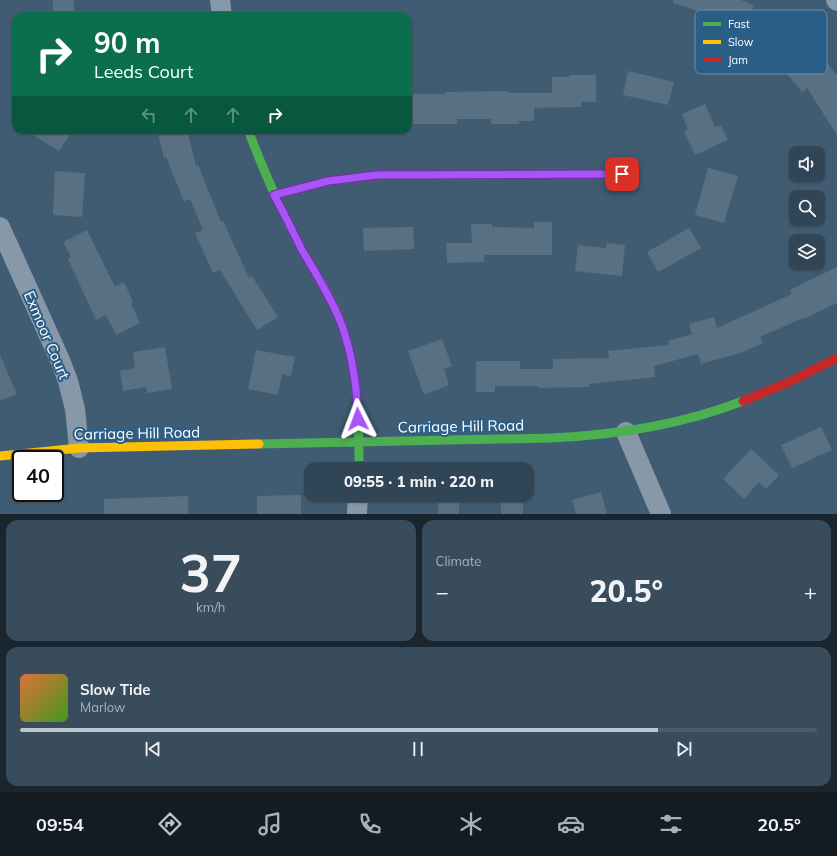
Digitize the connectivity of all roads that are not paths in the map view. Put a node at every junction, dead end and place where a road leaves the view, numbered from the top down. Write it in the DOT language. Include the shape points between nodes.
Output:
graph roads {
  1 [pos="220,0"];
  2 [pos="222,12"];
  3 [pos="249,134"];
  4 [pos="622,174"];
  5 [pos="274,195"];
  6 [pos="0,227"];
  7 [pos="837,358"];
  8 [pos="626,432"];
  9 [pos="359,442"];
  10 [pos="79,448"];
  11 [pos="0,456"];
  12 [pos="359,462"];
  13 [pos="358,502"];
  14 [pos="357,514"];
  15 [pos="661,514"];
  1 -- 2 [label="street"];
  3 -- 5 [label="street"];
  4 -- 5 [label="street" via="377,175 328,181"];
  5 -- 9 [label="street" via="324,285 341,324 350,353 357,396"];
  6 -- 10 [label="street, Exmoor Court" via="68,381 75,409"];
  7 -- 8 [label="street, Carriage Hill Road" via="772,391 739,403 684,420"];
  8 -- 9 [label="street, Carriage Hill Road" via="551,438"];
  8 -- 15 [label="street"];
  9 -- 10 [label="street, Carriage Hill Road"];
  9 -- 12 [label="street"];
  10 -- 11 [label="street, Carriage Hill Road"];
  13 -- 14 [label="street"];
}
